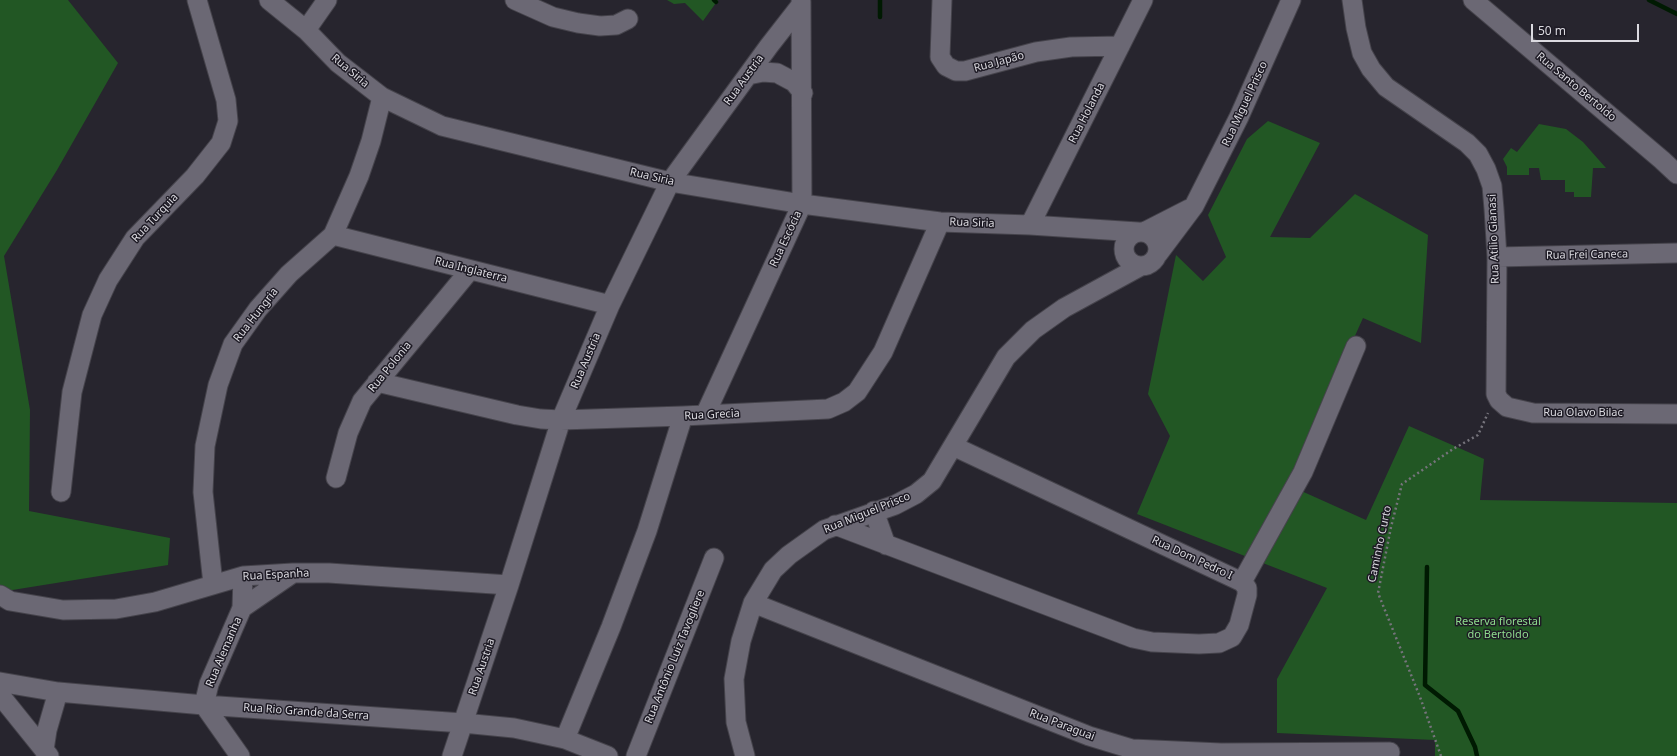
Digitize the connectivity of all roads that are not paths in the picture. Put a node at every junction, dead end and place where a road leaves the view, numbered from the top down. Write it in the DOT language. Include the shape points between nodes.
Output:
graph roads {
  1 [pos="197,0"];
  2 [pos="269,0"];
  3 [pos="327,0"];
  4 [pos="514,0"];
  5 [pos="942,0"];
  6 [pos="1143,0"];
  7 [pos="1291,0"];
  8 [pos="1352,0"];
  9 [pos="1473,0"];
  10 [pos="801,3"];
  11 [pos="628,18"];
  12 [pos="306,30"];
  13 [pos="769,46"];
  14 [pos="1120,46"];
  15 [pos="800,53"];
  16 [pos="748,75"];
  17 [pos="803,93"];
  18 [pos="382,98"];
  19 [pos="1677,174"];
  20 [pos="670,182"];
  21 [pos="802,204"];
  22 [pos="1194,206"];
  23 [pos="940,222"];
  24 [pos="1030,225"];
  25 [pos="1080,228"];
  26 [pos="1141,232"];
  27 [pos="333,235"];
  28 [pos="1124,251"];
  29 [pos="1677,253"];
  30 [pos="1158,254"];
  31 [pos="1497,257"];
  32 [pos="1141,266"];
  33 [pos="470,270"];
  34 [pos="1096,290"];
  35 [pos="610,305"];
  36 [pos="1356,346"];
  37 [pos="377,382"];
  38 [pos="1496,394"];
  39 [pos="1677,414"];
  40 [pos="705,415"];
  41 [pos="683,416"];
  42 [pos="561,420"];
  43 [pos="953,446"];
  44 [pos="336,478"];
  45 [pos="61,492"];
  46 [pos="874,511"];
  47 [pos="835,525"];
  48 [pos="886,545"];
  49 [pos="714,558"];
  50 [pos="293,573"];
  51 [pos="243,576"];
  52 [pos="1242,582"];
  53 [pos="214,584"];
  54 [pos="509,585"];
  55 [pos="0,595"];
  56 [pos="753,603"];
  57 [pos="242,608"];
  58 [pos="0,682"];
  59 [pos="58,692"];
  60 [pos="0,695"];
  61 [pos="204,706"];
  62 [pos="463,723"];
  63 [pos="565,739"];
  64 [pos="1390,752"];
  65 [pos="46,753"];
  66 [pos="240,756"];
  67 [pos="452,756"];
  68 [pos="608,756"];
  69 [pos="636,756"];
  70 [pos="746,756"];
  1 -- 45 [label="street, Rua Turquia" via="226,100 228,121 221,143 195,176 136,238 108,280 92,315 72,392"];
  2 -- 12 [label="street, Rua Siria"];
  3 -- 12 [label="street"];
  4 -- 11 [label="street" via="553,17 578,23 608,26 616,25"];
  5 -- 14 [label="street, Rua Japão" via="940,57 946,66 956,71 965,71 1036,52 1070,47"];
  6 -- 14 [label="street, Rua Holanda"];
  7 -- 22 [label="street, Rua Miguel Prisco" via="1239,117"];
  8 -- 31 [label="street, Rua Atílio Gianasi" via="1362,53 1371,69 1386,87 1467,143 1478,154 1486,168 1492,186"];
  9 -- 19 [label="street, Rua Santo Bertoldo"];
  10 -- 13 [label="street, Rua Austria"];
  10 -- 15 [label="street, Rua Escócia"];
  12 -- 18 [label="street, Rua Siria" via="338,63"];
  13 -- 15 [label="street"];
  13 -- 16 [label="street, Rua Austria"];
  14 -- 24 [label="street, Rua Holanda"];
  15 -- 17 [label="street, Rua Escócia"];
  16 -- 17 [label="street" via="777,73 794,82"];
  16 -- 20 [label="street, Rua Austria"];
  17 -- 21 [label="street, Rua Escócia"];
  18 -- 20 [label="street, Rua Siria" via="442,126"];
  18 -- 27 [label="street, Rua Hungria" via="359,176"];
  20 -- 21 [label="street, Rua Siria"];
  20 -- 35 [label="street, Rua Austria"];
  21 -- 23 [label="street, Rua Siria"];
  21 -- 40 [label="street, Rua Escócia"];
  22 -- 26 [label="street, Rua Miguel Prisco"];
  22 -- 30 [label="street, Rua Miguel Prisco"];
  23 -- 24 [label="street, Rua Siria"];
  23 -- 40 [label="street, Rua Grecia" via="883,352 857,392 844,402 828,409"];
  24 -- 25 [label="street, Rua Siria"];
  25 -- 26 [label="street, Rua Siria"];
  25 -- 28 [label="street, Rua Siria"];
  26 -- 28 [label="street, Rua Miguel Prisco" via="1128,238"];
  26 -- 30 [label="street" via="1154,238"];
  27 -- 33 [label="street, Rua Inglaterra"];
  27 -- 53 [label="street, Rua Hungria" via="289,274 258,310 233,344 218,385 205,446 203,492"];
  28 -- 32 [label="street" via="1131,263"];
  28 -- 34 [label="street, Rua Miguel Prisco"];
  29 -- 31 [label="street, Rua Frei Caneca"];
  30 -- 32 [label="street, Rua Miguel Prisco" via="1151,263"];
  31 -- 38 [label="street, Rua Atílio Gianasi"];
  32 -- 34 [label="street, Rua Miguel Prisco"];
  33 -- 35 [label="street, Rua Inglaterra"];
  33 -- 37 [label="street, Rua Polonia"];
  34 -- 43 [label="street, Rua Miguel Prisco" via="1033,330 1006,357"];
  35 -- 42 [label="street, Rua Austria"];
  36 -- 52 [label="street" via="1303,472"];
  37 -- 42 [label="street, Rua Grecia" via="517,415"];
  37 -- 44 [label="street, Rua Polonia" via="362,401 348,433"];
  38 -- 39 [label="street, Rua Olavo Bilac" via="1507,407 1533,413"];
  40 -- 41 [label="street, Rua Grecia"];
  41 -- 42 [label="street, Rua Grecia"];
  41 -- 63 [label="street" via="644,538"];
  42 -- 54 [label="street, Rua Austria"];
  43 -- 46 [label="street, Rua Miguel Prisco" via="932,481 895,505"];
  43 -- 52 [label="street, Rua Dom Pedro I"];
  46 -- 47 [label="street, Rua Miguel Prisco"];
  46 -- 48 [label="street"];
  47 -- 48 [label="street, Rua Dom Pedro I"];
  47 -- 56 [label="street, Rua Miguel Prisco" via="807,541 773,570"];
  48 -- 52 [label="street, Rua Dom Pedro I" via="1133,638 1152,642 1219,643 1232,637 1239,625 1247,595 1247,588"];
  49 -- 69 [label="street, Rua Antônio Luiz Tavogliere"];
  50 -- 51 [label="street, Rua Espanha"];
  50 -- 54 [label="street, Rua Espanha"];
  50 -- 57 [label="street, Rua Alemanha"];
  51 -- 53 [label="street, Rua Espanha"];
  51 -- 57 [label="street, Rua Alemanha"];
  53 -- 55 [label="street, Rua Espanha" via="155,602 116,609 63,610 10,601"];
  54 -- 62 [label="street, Rua Austria"];
  56 -- 64 [label="street, Rua Paraguai" via="1090,736 1132,749 1221,753"];
  56 -- 70 [label="street, Rua Miguel Prisco" via="741,641 734,679 736,722"];
  57 -- 61 [label="street, Rua Alemanha" via="209,684"];
  58 -- 59 [label="street, Rua Rio Grande da Serra"];
  59 -- 61 [label="street, Rua Rio Grande da Serra"];
  59 -- 65 [label="street" via="47,730"];
  60 -- 65 [label="street"];
  61 -- 62 [label="street, Rua Rio Grande da Serra"];
  61 -- 66 [label="street"];
  62 -- 63 [label="street, Rua Rio Grande da Serra" via="521,729"];
  62 -- 67 [label="street, Rua Austria"];
  63 -- 68 [label="street, Rua Rio Grande da Serra"];
}
